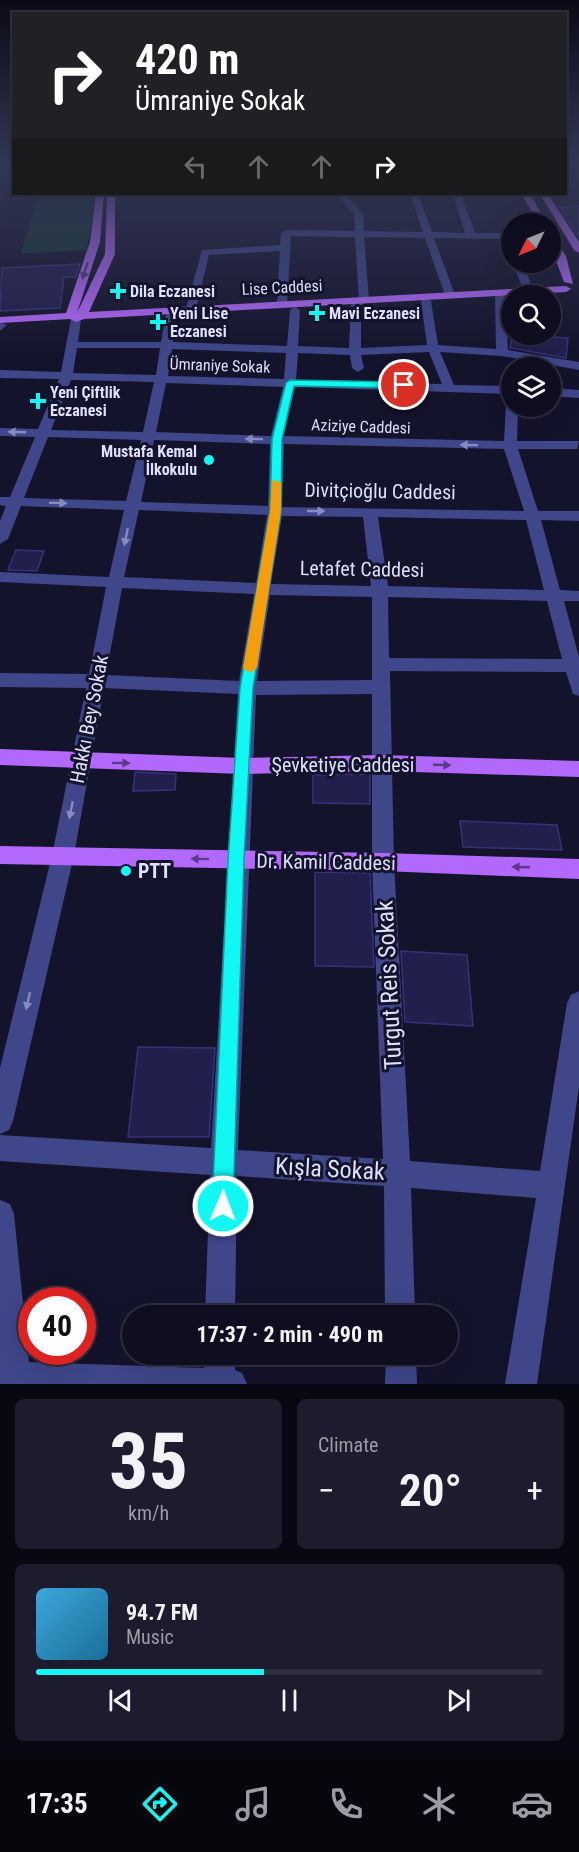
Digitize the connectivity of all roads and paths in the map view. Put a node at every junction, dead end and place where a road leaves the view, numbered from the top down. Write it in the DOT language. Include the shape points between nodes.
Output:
graph roads {
  1 [pos="97,227"];
  2 [pos="110,227"];
  3 [pos="359,227"];
  4 [pos="427,227"];
  5 [pos="468,227"];
  6 [pos="566,227"];
  7 [pos="430,234"];
  8 [pos="359,235"];
  9 [pos="471,235"];
  10 [pos="501,236"];
  11 [pos="577,244"];
  12 [pos="286,248"];
  13 [pos="561,256"];
  14 [pos="572,287"];
  15 [pos="501,292"];
  16 [pos="450,295"];
  17 [pos="501,296"];
  18 [pos="426,301"];
  19 [pos="360,302"];
  20 [pos="288,307"];
  21 [pos="191,309"];
  22 [pos="171,315"];
  23 [pos="76,317"];
  24 [pos="0,320"];
  25 [pos="0,326"];
  26 [pos="72,345"];
  27 [pos="167,345"];
  28 [pos="503,345"];
  29 [pos="433,348"];
  30 [pos="292,349"];
  31 [pos="355,352"];
  32 [pos="502,353"];
  33 [pos="579,366"];
  34 [pos="357,368"];
  35 [pos="0,374"];
  36 [pos="66,377"];
  37 [pos="161,379"];
  38 [pos="290,383"];
  39 [pos="449,386"];
  40 [pos="501,389"];
  41 [pos="561,393"];
  42 [pos="579,394"];
  43 [pos="511,417"];
  44 [pos="0,432"];
  45 [pos="41,433"];
  46 [pos="147,437"];
  47 [pos="277,439"];
  48 [pos="577,445"];
  49 [pos="510,446"];
  50 [pos="8,501"];
  51 [pos="133,506"];
  52 [pos="275,511"];
  53 [pos="370,511"];
  54 [pos="532,514"];
  55 [pos="579,516"];
  56 [pos="0,539"];
  57 [pos="0,577"];
  58 [pos="116,584"];
  59 [pos="263,589"];
  60 [pos="380,590"];
  61 [pos="554,594"];
  62 [pos="579,596"];
  63 [pos="380,664"];
  64 [pos="575,666"];
  65 [pos="0,680"];
  66 [pos="96,681"];
  67 [pos="380,687"];
  68 [pos="247,688"];
  69 [pos="579,689"];
  70 [pos="0,757"];
  71 [pos="81,762"];
  72 [pos="382,764"];
  73 [pos="242,766"];
  74 [pos="579,769"];
  75 [pos="0,855"];
  76 [pos="63,855"];
  77 [pos="236,860"];
  78 [pos="383,862"];
  79 [pos="579,869"];
  80 [pos="579,1003"];
  81 [pos="0,1121"];
  82 [pos="0,1148"];
  83 [pos="224,1162"];
  84 [pos="397,1173"];
  85 [pos="552,1186"];
  86 [pos="0,1214"];
  87 [pos="220,1305"];
  88 [pos="400,1305"];
  89 [pos="401,1365"];
  90 [pos="222,1376"];
  91 [pos="11,1379"];
  92 [pos="401,1384"];
  93 [pos="521,1384"];
  1 -- 23 [label="main road, one-way"];
  2 -- 23 [label="main road" via="110,254"];
  3 -- 8 [label="street"];
  4 -- 7 [label="street"];
  5 -- 9 [label="street"];
  6 -- 11 [label="main road"];
  7 -- 8 [label="street"];
  7 -- 9 [label="street"];
  7 -- 16 [label="street"];
  8 -- 12 [label="street" via="286,233"];
  8 -- 19 [label="street"];
  9 -- 10 [label="street"];
  12 -- 20 [label="street"];
  12 -- 21 [label="street" via="205,252"];
  13 -- 14 [label="main road"];
  15 -- 16 [label="main road, Lise Caddesi"];
  16 -- 19 [label="main road, Lise Caddesi"];
  17 -- 18 [label="main road, Lise Caddesi"];
  18 -- 19 [label="main road, Lise Caddesi"];
  18 -- 29 [label="street"];
  19 -- 20 [label="main road, Lise Caddesi"];
  19 -- 31 [label="street"];
  20 -- 21 [label="main road, Lise Caddesi"];
  20 -- 22 [label="main road, Lise Caddesi"];
  20 -- 30 [label="street"];
  21 -- 23 [label="main road, Lise Caddesi"];
  22 -- 23 [label="main road, Lise Caddesi"];
  22 -- 27 [label="street, Hakkı Bey Sokak"];
  23 -- 24 [label="main road, Lise Caddesi"];
  23 -- 25 [label="main road, Lise Caddesi"];
  23 -- 26 [label="street"];
  26 -- 27 [label="street"];
  26 -- 36 [label="street"];
  27 -- 30 [label="street"];
  27 -- 37 [label="street, Hakkı Bey Sokak"];
  28 -- 32 [label="street"];
  29 -- 31 [label="street"];
  29 -- 32 [label="street"];
  29 -- 39 [label="street"];
  30 -- 31 [label="street"];
  30 -- 38 [label="street"];
  31 -- 34 [label="street"];
  32 -- 33 [label="street"];
  35 -- 36 [label="street, Ümraniye Sokak"];
  36 -- 37 [label="street, Ümraniye Sokak"];
  36 -- 45 [label="street"];
  37 -- 38 [label="street, Ümraniye Sokak"];
  37 -- 46 [label="street, Hakkı Bey Sokak"];
  38 -- 39 [label="street, Ümraniye Sokak"];
  38 -- 47 [label="street"];
  39 -- 40 [label="street, Ümraniye Sokak"];
  41 -- 42 [label="street"];
  43 -- 49 [label="street"];
  45 -- 44 [label="street, Aziziye Caddesi, one-way"];
  45 -- 46 [label="street, Aziziye Caddesi"];
  45 -- 50 [label="street"];
  47 -- 46 [label="street, Aziziye Caddesi, one-way"];
  46 -- 51 [label="street, Hakkı Bey Sokak"];
  49 -- 47 [label="street, Aziziye Caddesi, one-way"];
  47 -- 52 [label="street"];
  48 -- 49 [label="street, Aziziye Caddesi"];
  49 -- 54 [label="street"];
  50 -- 51 [label="street, Divitçioğlu Caddesi, one-way"];
  50 -- 56 [label="street"];
  51 -- 52 [label="street, Divitçioğlu Caddesi"];
  51 -- 58 [label="street, Hakkı Bey Sokak, one-way"];
  52 -- 53 [label="street, Divitçioğlu Caddesi, one-way"];
  52 -- 59 [label="street"];
  53 -- 54 [label="street, Divitçioğlu Caddesi"];
  53 -- 60 [label="street, Turgut Reis Sokak"];
  54 -- 55 [label="street, Divitçioğlu Caddesi"];
  54 -- 61 [label="street"];
  57 -- 58 [label="street, Letafet Caddesi"];
  58 -- 59 [label="street, Letafet Caddesi"];
  58 -- 66 [label="street, Hakkı Bey Sokak"];
  59 -- 60 [label="street, Letafet Caddesi"];
  59 -- 68 [label="street"];
  60 -- 61 [label="street, Letafet Caddesi"];
  60 -- 63 [label="street, Turgut Reis Sokak"];
  61 -- 62 [label="street, Letafet Caddesi"];
  61 -- 64 [label="street"];
  63 -- 64 [label="street"];
  63 -- 67 [label="street, Turgut Reis Sokak"];
  64 -- 69 [label="street"];
  65 -- 66 [label="street"];
  66 -- 68 [label="street"];
  66 -- 71 [label="street, Hakkı Bey Sokak"];
  67 -- 68 [label="street"];
  67 -- 72 [label="street, Turgut Reis Sokak"];
  68 -- 73 [label="street"];
  70 -- 71 [label="main road, Şevketiye Caddesi"];
  71 -- 73 [label="main road, Şevketiye Caddesi, one-way"];
  71 -- 76 [label="street, Hakkı Bey Sokak, one-way"];
  72 -- 73 [label="main road, Şevketiye Caddesi"];
  72 -- 74 [label="main road, Şevketiye Caddesi, one-way"];
  72 -- 78 [label="street, Turgut Reis Sokak"];
  73 -- 77 [label="street"];
  75 -- 76 [label="main road, Dr. Kamil Caddesi"];
  77 -- 76 [label="main road, Dr. Kamil Caddesi, one-way"];
  76 -- 81 [label="street, Hakkı Bey Sokak, one-way"];
  77 -- 78 [label="main road, Dr. Kamil Caddesi"];
  77 -- 83 [label="street"];
  79 -- 78 [label="main road, Dr. Kamil Caddesi, one-way"];
  78 -- 84 [label="street, Turgut Reis Sokak"];
  80 -- 85 [label="street"];
  82 -- 83 [label="street, Kışla Sokak"];
  83 -- 84 [label="street, Kışla Sokak"];
  83 -- 87 [label="street"];
  84 -- 85 [label="street, Kışla Sokak"];
  84 -- 88 [label="street, Turgut Reis Sokak"];
  85 -- 93 [label="street"];
  86 -- 91 [label="street"];
  89 -- 92 [label="street"];
  90 -- 91 [label="street"];
}
